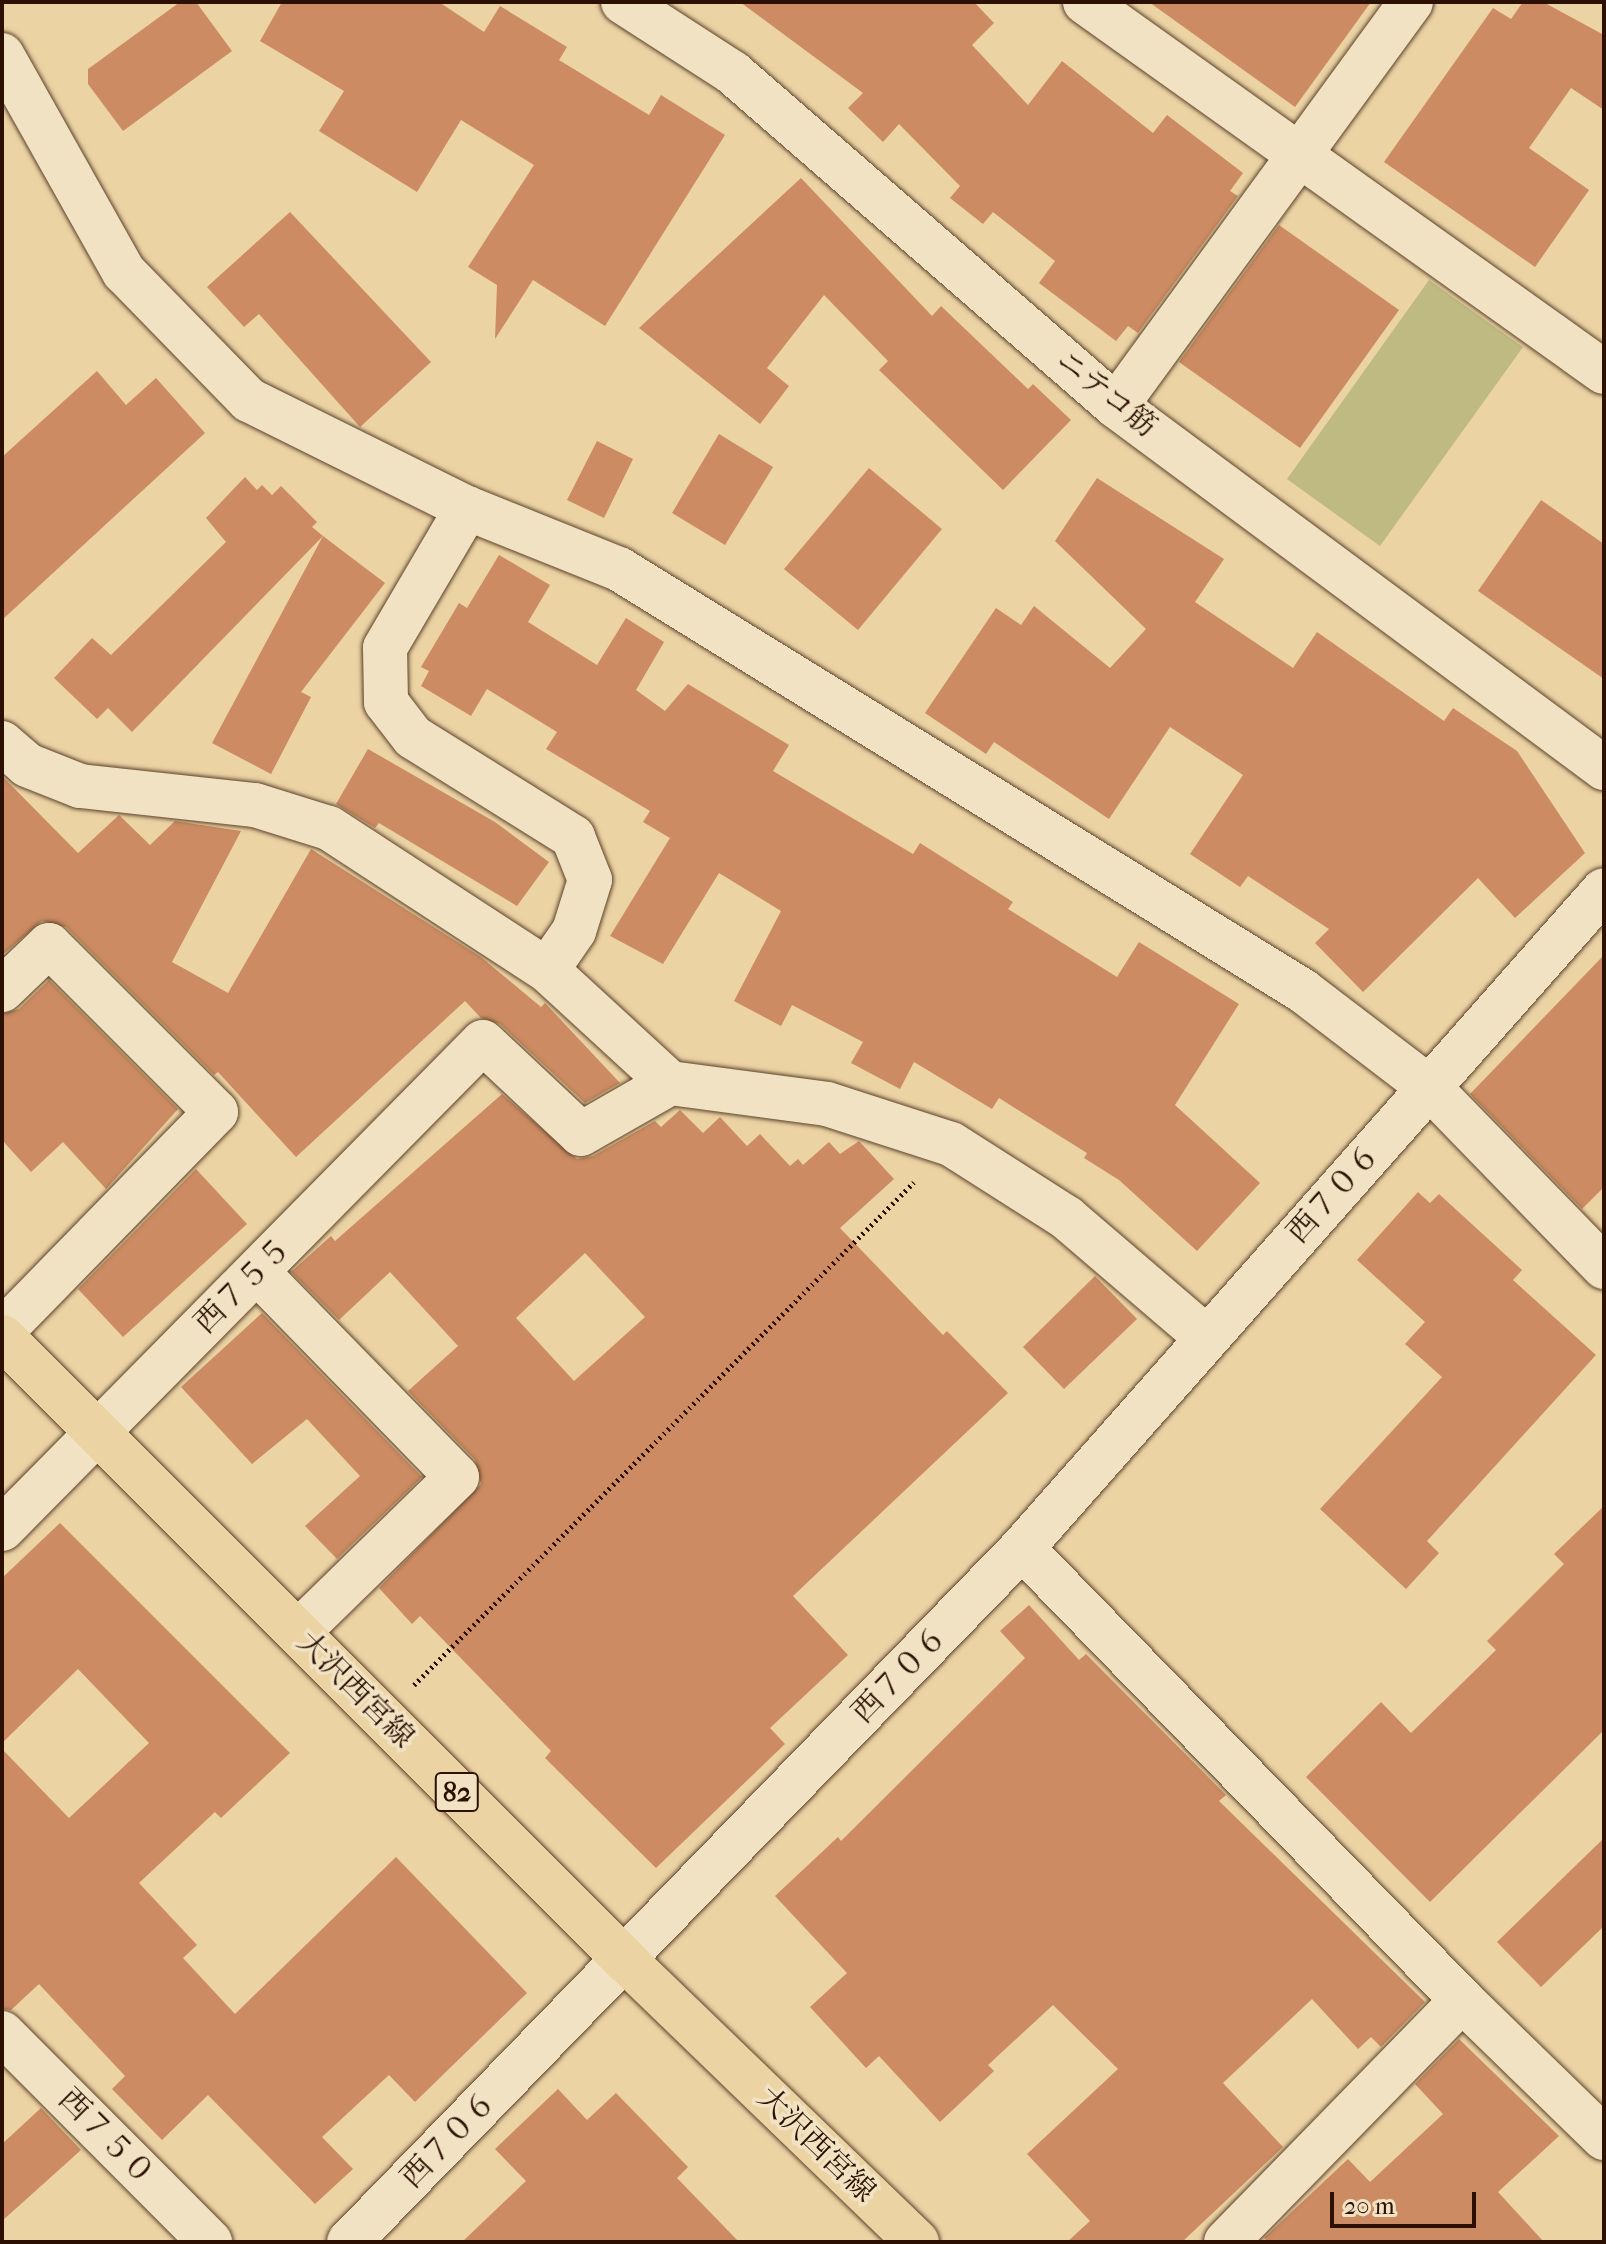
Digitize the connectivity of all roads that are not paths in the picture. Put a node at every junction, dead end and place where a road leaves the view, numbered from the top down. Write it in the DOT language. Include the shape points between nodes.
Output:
graph roads {
  1 [pos="623,2"];
  2 [pos="1085,2"];
  3 [pos="1411,2"];
  4 [pos="2,55"];
  5 [pos="1302,157"];
  6 [pos="1604,372"];
  7 [pos="1116,406"];
  8 [pos="467,508"];
  9 [pos="2,743"];
  10 [pos="1604,768"];
  11 [pos="1604,890"];
  12 [pos="547,970"];
  13 [pos="2,990"];
  14 [pos="670,1083"];
  15 [pos="1430,1088"];
  16 [pos="1604,1267"];
  17 [pos="257,1272"];
  18 [pos="2,1331"];
  19 [pos="2,1337"];
  20 [pos="1206,1337"];
  21 [pos="98,1433"];
  22 [pos="2,1529"];
  23 [pos="1022,1548"];
  24 [pos="297,1633"];
  25 [pos="625,1960"];
  26 [pos="1462,2000"];
  27 [pos="2,2033"];
  28 [pos="1604,2138"];
  29 [pos="210,2242"];
  30 [pos="349,2242"];
  31 [pos="917,2242"];
  32 [pos="1226,2242"];
  1 -- 7 [label="street, ニテコ筋" via="733,73"];
  2 -- 5 [label="street"];
  3 -- 5 [label="street"];
  4 -- 8 [label="street" via="124,272 249,400"];
  5 -- 6 [label="street"];
  5 -- 7 [label="street"];
  7 -- 10 [label="street, ニテコ筋"];
  8 -- 12 [label="street" via="385,648 386,702 413,737 573,837 590,880 574,931"];
  8 -- 15 [label="street" via="619,569 1303,991"];
  9 -- 12 [label="street" via="27,765 80,786 255,805 329,828"];
  11 -- 15 [label="street, 西７０６"];
  12 -- 14 [label="street"];
  13 -- 18 [label="street" via="49,945 216,1112"];
  14 -- 17 [label="street, 西７５５" via="581,1134 483,1042"];
  14 -- 20 [label="street" via="827,1104 951,1144 1067,1218"];
  15 -- 16 [label="street"];
  15 -- 20 [label="street, 西７０６"];
  17 -- 21 [label="street, 西７５５"];
  17 -- 24 [label="street" via="457,1477"];
  19 -- 21 [label="main road, 大沢西宮線 / 82"];
  20 -- 23 [label="street, 西７０６"];
  21 -- 22 [label="street, 西７５５"];
  21 -- 24 [label="main road, 大沢西宮線 / 82"];
  23 -- 25 [label="street, 西７０６"];
  23 -- 26 [label="street"];
  24 -- 25 [label="main road, 大沢西宮線 / 82"];
  25 -- 30 [label="street, 西７０６"];
  25 -- 31 [label="main road, 大沢西宮線 / 82"];
  26 -- 28 [label="street"];
  26 -- 32 [label="street"];
  27 -- 29 [label="street, 西７５０"];
}
